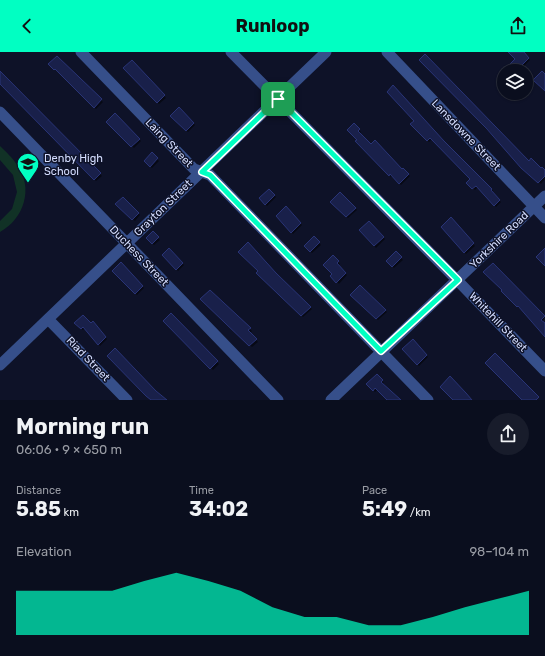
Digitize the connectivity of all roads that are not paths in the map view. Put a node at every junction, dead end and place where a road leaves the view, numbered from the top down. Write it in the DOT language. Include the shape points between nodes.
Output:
graph roads {
  1 [pos="81,52"];
  2 [pos="231,52"];
  3 [pos="326,52"];
  4 [pos="387,52"];
  5 [pos="278,99"];
  6 [pos="0,112"];
  7 [pos="202,172"];
  8 [pos="545,196"];
  9 [pos="534,207"];
  10 [pos="545,218"];
  11 [pos="127,243"];
  12 [pos="458,280"];
  13 [pos="48,318"];
  14 [pos="381,351"];
  15 [pos="0,365"];
  16 [pos="545,371"];
  17 [pos="127,400"];
  18 [pos="278,400"];
  19 [pos="331,400"];
  20 [pos="428,400"];
  1 -- 7 [label="street, Laing Street" via="194,169"];
  2 -- 5 [label="street, Whitehill Street"];
  3 -- 5 [label="street, Grayton Street"];
  4 -- 9 [label="street, Lansdowne Street"];
  5 -- 7 [label="street, Grayton Street"];
  5 -- 12 [label="street, Whitehill Street"];
  6 -- 11 [label="street, Duchess Street"];
  7 -- 11 [label="street, Grayton Street"];
  7 -- 14 [label="street, Laing Street" via="210,175"];
  8 -- 9 [label="street, Yorkshire Road"];
  9 -- 10 [label="street, Lansdowne Street"];
  9 -- 12 [label="street, Yorkshire Road"];
  11 -- 13 [label="street, Grayton Street"];
  11 -- 18 [label="street, Duchess Street"];
  12 -- 14 [label="street, Yorkshire Road"];
  12 -- 16 [label="street, Whitehill Street"];
  13 -- 15 [label="street, Grayton Street"];
  13 -- 17 [label="street, Riad Street"];
  14 -- 19 [label="street, Yorkshire Road"];
  14 -- 20 [label="street, Laing Street"];
}
